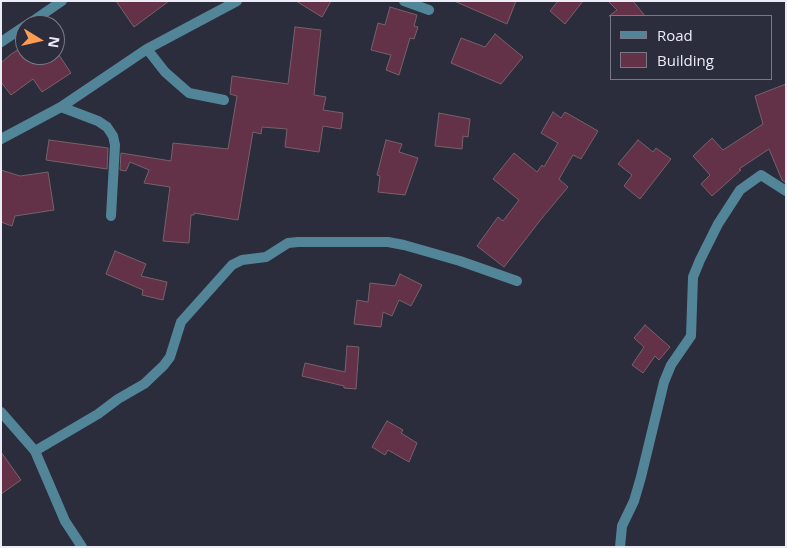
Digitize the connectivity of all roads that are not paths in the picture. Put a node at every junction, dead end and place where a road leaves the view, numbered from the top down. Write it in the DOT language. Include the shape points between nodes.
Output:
graph roads {
  1 [pos="62,1"];
  2 [pos="237,1"];
  3 [pos="404,1"];
  4 [pos="428,10"];
  5 [pos="42,15"];
  6 [pos="15,33"];
  7 [pos="1,42"];
  8 [pos="147,50"];
  9 [pos="224,100"];
  10 [pos="61,107"];
  11 [pos="1,139"];
  12 [pos="786,191"];
  13 [pos="111,216"];
  14 [pos="517,281"];
  15 [pos="1,412"];
  16 [pos="35,451"];
  17 [pos="82,547"];
  18 [pos="620,547"];
  1 -- 5 [label="street"];
  2 -- 8 [label="street"];
  3 -- 4 [label="street"];
  6 -- 7 [label="street"];
  8 -- 9 [label="street" via="189,93"];
  8 -- 10 [label="street"];
  10 -- 11 [label="street"];
  10 -- 13 [label="street" via="107,127 113,136 116,146"];
  12 -- 18 [label="street" via="761,175 740,190 700,260 693,277 691,336 671,365 664,382 641,477 622,526"];
  14 -- 16 [label="street" via="460,261 388,242 288,243 266,258 242,260 232,265 181,322 170,357 144,384"];
  15 -- 16 [label="street"];
  16 -- 17 [label="street" via="65,521"];
}
